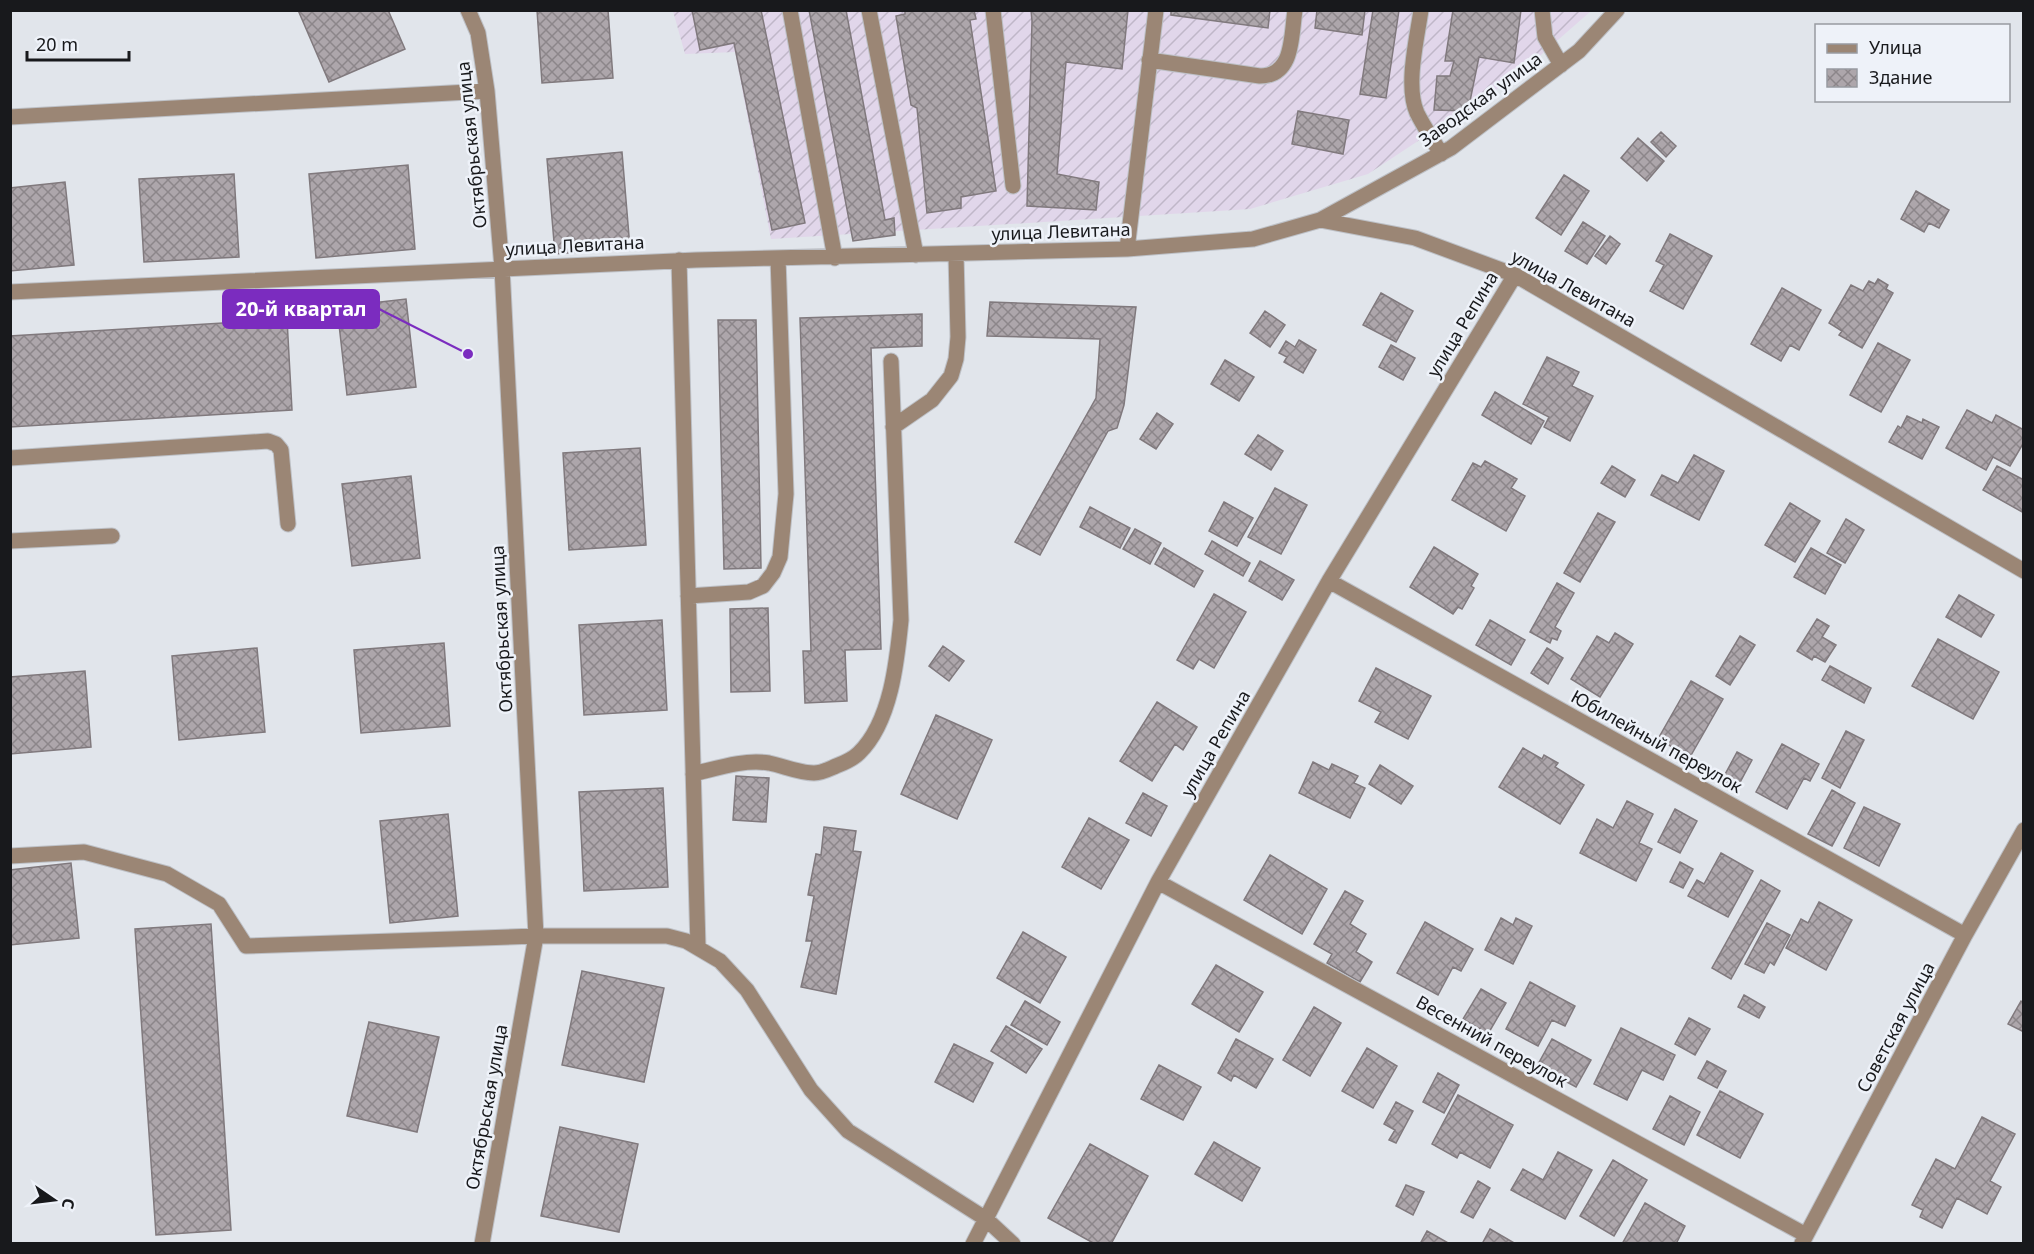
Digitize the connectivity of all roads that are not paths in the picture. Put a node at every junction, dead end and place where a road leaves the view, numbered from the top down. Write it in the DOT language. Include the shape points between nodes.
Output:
graph roads {
  1 [pos="468,10"];
  2 [pos="790,10"];
  3 [pos="869,10"];
  4 [pos="993,10"];
  5 [pos="1156,10"];
  6 [pos="1295,10"];
  7 [pos="1421,10"];
  8 [pos="1542,10"];
  9 [pos="1617,10"];
  10 [pos="1149,60"];
  11 [pos="1561,65"];
  12 [pos="487,91"];
  13 [pos="10,117"];
  14 [pos="1441,153"];
  15 [pos="1013,186"];
  16 [pos="1320,220"];
  17 [pos="1127,249"];
  18 [pos="956,254"];
  19 [pos="916,255"];
  20 [pos="778,258"];
  21 [pos="835,258"];
  22 [pos="679,260"];
  23 [pos="502,268"];
  24 [pos="1515,275"];
  25 [pos="10,292"];
  26 [pos="891,361"];
  27 [pos="894,427"];
  28 [pos="10,458"];
  29 [pos="288,524"];
  30 [pos="112,536"];
  31 [pos="10,541"];
  32 [pos="2024,571"];
  33 [pos="1329,581"];
  34 [pos="688,596"];
  35 [pos="693,774"];
  36 [pos="2024,830"];
  37 [pos="10,856"];
  38 [pos="1158,882"];
  39 [pos="1965,935"];
  40 [pos="536,936"];
  41 [pos="698,947"];
  42 [pos="986,1219"];
  43 [pos="1804,1239"];
  44 [pos="482,1244"];
  45 [pos="973,1244"];
  46 [pos="1014,1244"];
  1 -- 12 [label="street, Октябрьская улица" via="478,33"];
  2 -- 21 [label="street"];
  3 -- 19 [label="street"];
  4 -- 15 [label="street"];
  5 -- 10 [label="street"];
  6 -- 10 [label="street" via="1288,56 1274,75"];
  7 -- 14 [label="street" via="1413,94 1416,111"];
  8 -- 11 [label="street" via="1545,37"];
  9 -- 11 [label="street, Заводская улица"];
  10 -- 17 [label="street"];
  11 -- 14 [label="street, Заводская улица"];
  12 -- 13 [label="street"];
  12 -- 23 [label="street, Октябрьская улица"];
  14 -- 16 [label="street, Заводская улица"];
  16 -- 17 [label="street, улица Левитана" via="1253,239"];
  16 -- 24 [label="street, улица Левитана" via="1415,238"];
  17 -- 18 [label="street, улица Левитана"];
  18 -- 19 [label="street, улица Левитана"];
  18 -- 27 [label="street" via="958,337 951,376 932,400"];
  19 -- 21 [label="street, улица Левитана"];
  20 -- 21 [label="street, улица Левитана"];
  20 -- 22 [label="street, улица Левитана"];
  20 -- 34 [label="street" via="786,494 780,557 763,586 749,592"];
  22 -- 23 [label="street, улица Левитана"];
  22 -- 34 [label="street"];
  23 -- 25 [label="street, улица Левитана"];
  23 -- 40 [label="street, Октябрьская улица"];
  24 -- 32 [label="street, улица Левитана"];
  24 -- 33 [label="street, улица Репина"];
  26 -- 27 [label="street"];
  27 -- 35 [label="street" via="901,620 893,676 879,725 858,754 824,771 736,763"];
  28 -- 29 [label="street" via="268,441 281,450"];
  30 -- 31 [label="street"];
  33 -- 38 [label="street, улица Репина"];
  33 -- 39 [label="street, Юбилейный переулок"];
  34 -- 35 [label="street"];
  35 -- 41 [label="street"];
  36 -- 39 [label="street, Советская улица"];
  37 -- 40 [label="street" via="84,852 167,874 219,904 246,946"];
  38 -- 42 [label="street, улица Репина"];
  38 -- 43 [label="street, Весенний переулок"];
  39 -- 43 [label="street, Советская улица"];
  40 -- 41 [label="street" via="667,936"];
  40 -- 44 [label="street, Октябрьская улица"];
  41 -- 42 [label="street" via="720,961 747,990 811,1090 848,1131"];
  42 -- 45 [label="street, улица Репина"];
  42 -- 46 [label="street"];
}
